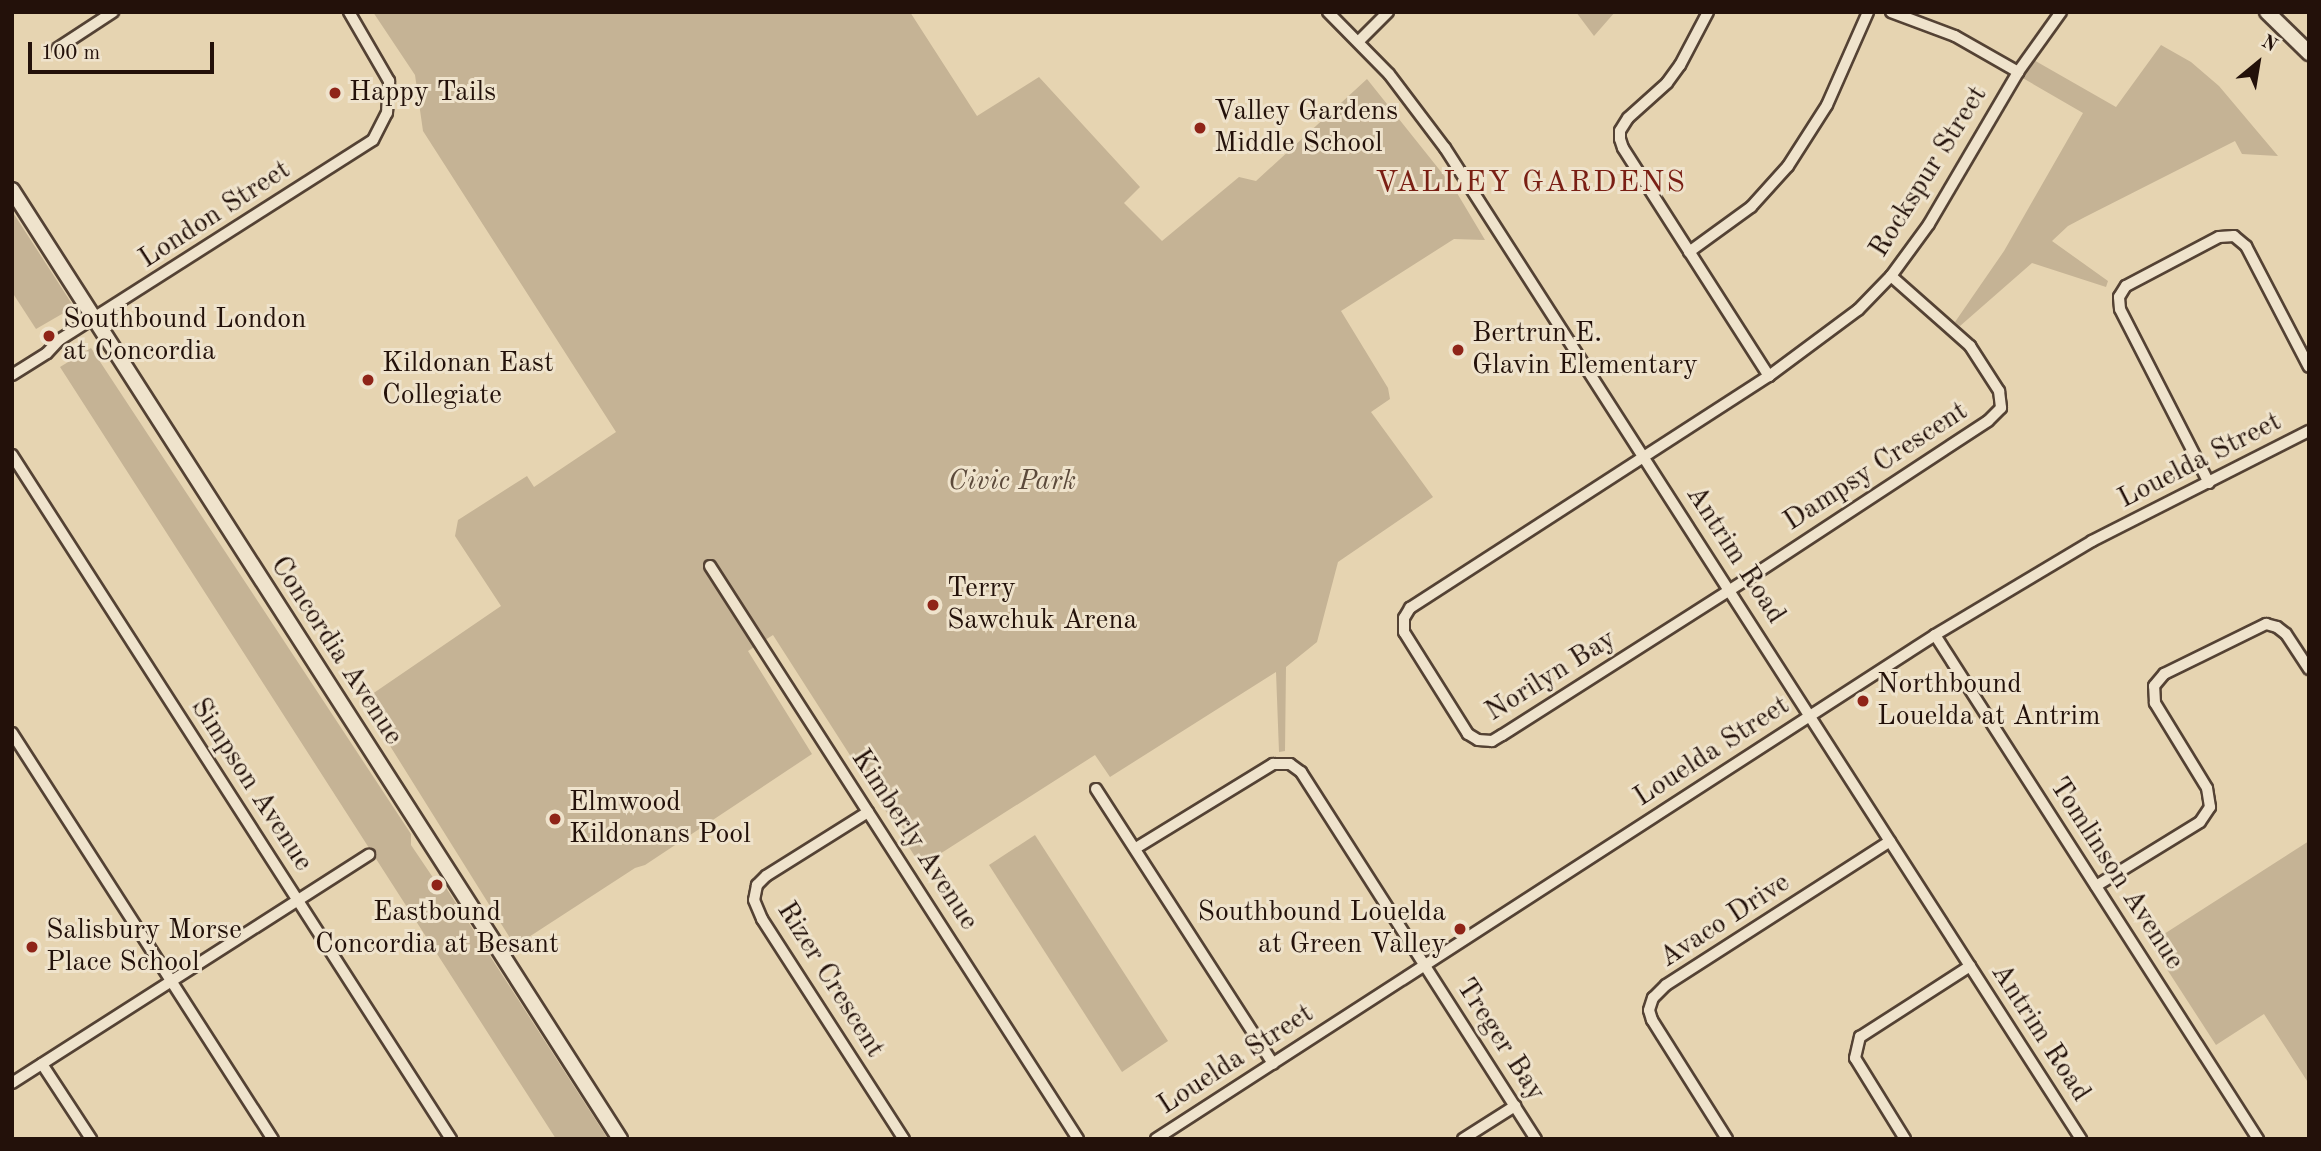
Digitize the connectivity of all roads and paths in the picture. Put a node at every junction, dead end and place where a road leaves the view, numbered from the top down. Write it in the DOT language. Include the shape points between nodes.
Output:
graph roads {
  1 [pos="113,12"];
  2 [pos="349,12"];
  3 [pos="1328,12"];
  4 [pos="1388,12"];
  5 [pos="1708,12"];
  6 [pos="1868,12"];
  7 [pos="1891,12"];
  8 [pos="2061,12"];
  9 [pos="2267,12"];
  10 [pos="1359,40"];
  11 [pos="58,48"];
  12 [pos="2309,53"];
  13 [pos="2018,72"];
  14 [pos="12,190"];
  15 [pos="1689,252"];
  16 [pos="1891,276"];
  17 [pos="93,319"];
  18 [pos="2309,368"];
  19 [pos="12,375"];
  20 [pos="1769,376"];
  21 [pos="2309,431"];
  22 [pos="12,455"];
  23 [pos="1644,455"];
  24 [pos="2209,483"];
  25 [pos="710,566"];
  26 [pos="1732,590"];
  27 [pos="1935,635"];
  28 [pos="2309,669"];
  29 [pos="1810,715"];
  30 [pos="12,733"];
  31 [pos="1096,789"];
  32 [pos="868,811"];
  33 [pos="1890,841"];
  34 [pos="1136,848"];
  35 [pos="369,855"];
  36 [pos="2096,886"];
  37 [pos="298,901"];
  38 [pos="1425,966"];
  39 [pos="1970,966"];
  40 [pos="172,981"];
  41 [pos="42,1064"];
  42 [pos="1273,1064"];
  43 [pos="12,1083"];
  44 [pos="1515,1106"];
  45 [pos="91,1139"];
  46 [pos="273,1139"];
  47 [pos="451,1139"];
  48 [pos="621,1139"];
  49 [pos="904,1139"];
  50 [pos="1079,1139"];
  51 [pos="1156,1139"];
  52 [pos="1463,1139"];
  53 [pos="1536,1139"];
  54 [pos="1727,1139"];
  55 [pos="1905,1139"];
  56 [pos="2081,1139"];
  57 [pos="2258,1139"];
  1 -- 11 [label="street"];
  2 -- 17 [label="street, London Street" via="389,81 383,124 373,140"];
  3 -- 10 [label="street, Antrim Road"];
  4 -- 10 [label="street"];
  5 -- 15 [label="street" via="1667,83 1628,117 1620,131 1623,148"];
  6 -- 15 [label="street" via="1827,106 1788,166 1751,207"];
  7 -- 13 [label="street" via="1955,36"];
  8 -- 13 [label="street, Rockspur Street"];
  9 -- 12 [label="main road"];
  10 -- 23 [label="street, Antrim Road" via="1439,139"];
  13 -- 16 [label="street, Rockspur Street" via="1929,225"];
  14 -- 17 [label="main road, Concordia Avenue"];
  15 -- 20 [label="street"];
  16 -- 20 [label="street, Rockspur Street" via="1840,326"];
  16 -- 26 [label="street, Dampsy Crescent" via="1970,346 1999,391 2001,408 1989,421"];
  17 -- 19 [label="street, London Street"];
  17 -- 48 [label="main road, Concordia Avenue"];
  18 -- 24 [label="street" via="2246,246 2234,236 2218,237 2126,286 2119,297 2120,309"];
  20 -- 23 [label="street, Rockspur Street"];
  21 -- 24 [label="street, Louelda Street"];
  22 -- 37 [label="street, Simpson Avenue"];
  23 -- 26 [label="street, Antrim Road"];
  23 -- 26 [label="street, Norilyn Bay" via="1419,600 1404,618 1404,632 1468,734 1492,741"];
  24 -- 27 [label="street, Louelda Street" via="2092,541"];
  25 -- 32 [label="street, Kimberly Avenue"];
  26 -- 29 [label="street, Antrim Road"];
  27 -- 29 [label="street, Louelda Street"];
  27 -- 36 [label="street, Tomlinson Avenue"];
  28 -- 36 [label="street" via="2286,634 2266,624 2164,674 2154,686 2155,703 2207,788 2210,807 2200,822"];
  29 -- 33 [label="street, Antrim Road"];
  29 -- 38 [label="street, Louelda Street"];
  30 -- 40 [label="street"];
  31 -- 34 [label="street"];
  32 -- 49 [label="street, Rizer Crescent" via="766,876 757,886 754,900"];
  32 -- 50 [label="street, Kimberly Avenue"];
  33 -- 39 [label="street, Antrim Road"];
  33 -- 54 [label="street, Avaco Drive" via="1666,985 1653,999 1652,1020"];
  34 -- 38 [label="street, Treger Bay" via="1273,764 1290,764 1301,772"];
  34 -- 42 [label="street"];
  35 -- 37 [label="street"];
  36 -- 57 [label="street, Tomlinson Avenue"];
  37 -- 40 [label="street"];
  37 -- 47 [label="street, Simpson Avenue"];
  38 -- 42 [label="street, Louelda Street"];
  38 -- 44 [label="street, Treger Bay"];
  39 -- 55 [label="street" via="1860,1037 1855,1058"];
  39 -- 56 [label="street, Antrim Road"];
  40 -- 41 [label="street"];
  40 -- 46 [label="street"];
  41 -- 43 [label="street"];
  41 -- 45 [label="street"];
  42 -- 51 [label="street, Louelda Street"];
  44 -- 52 [label="street"];
  44 -- 53 [label="street, Treger Bay"];
}
